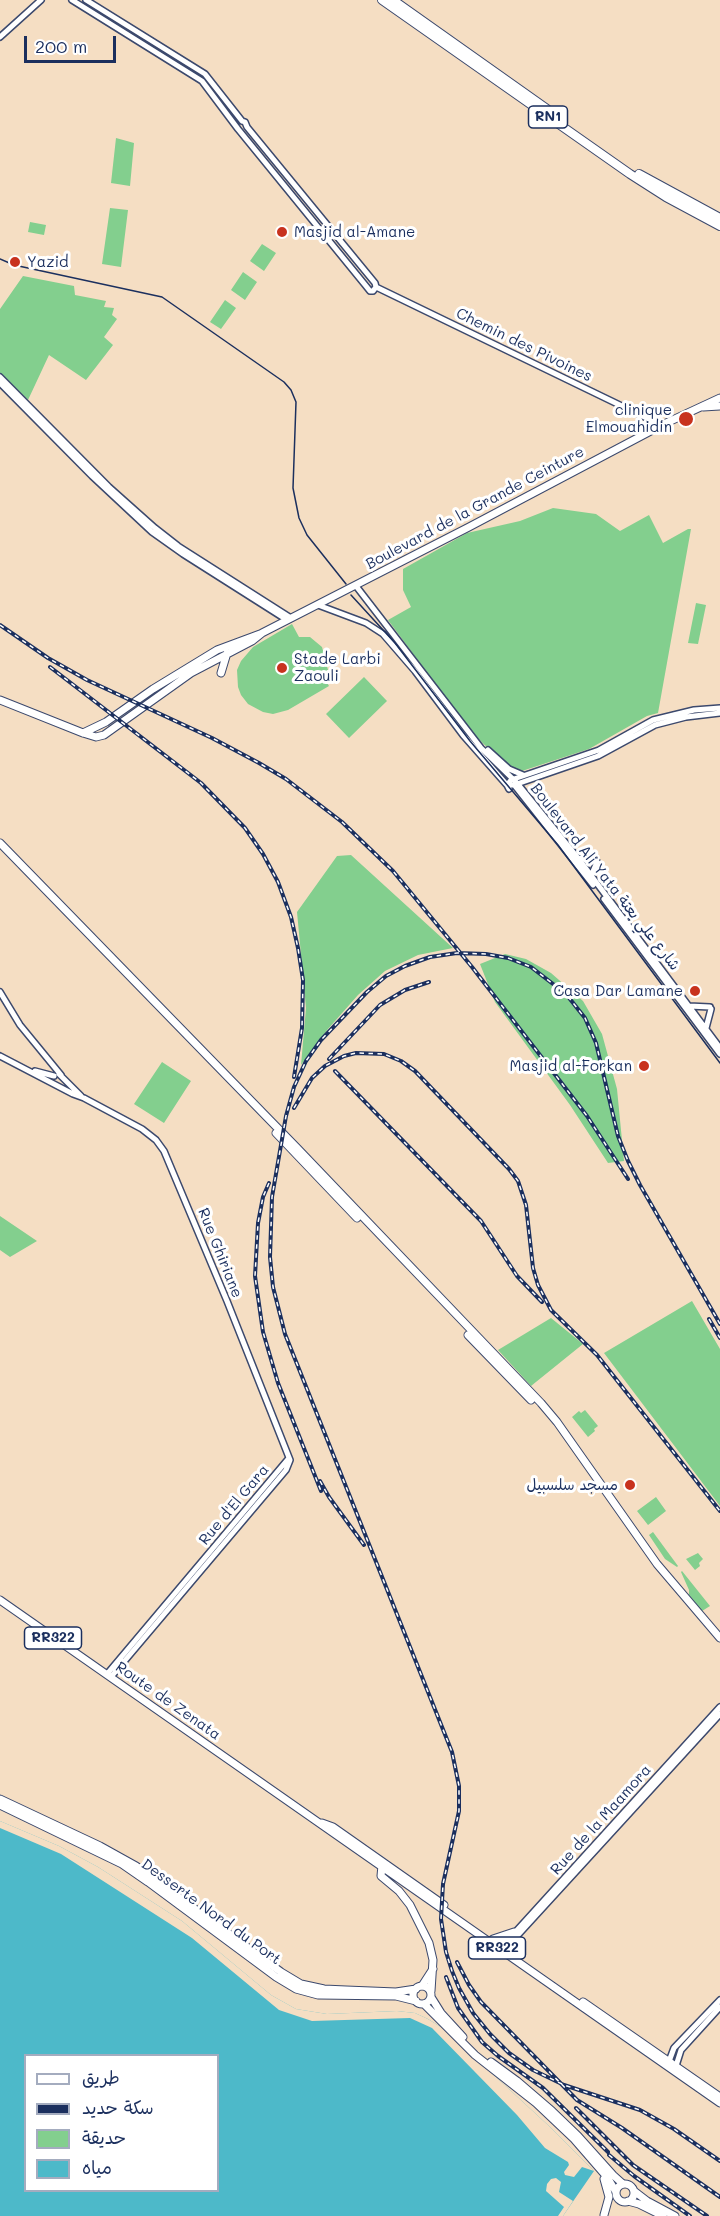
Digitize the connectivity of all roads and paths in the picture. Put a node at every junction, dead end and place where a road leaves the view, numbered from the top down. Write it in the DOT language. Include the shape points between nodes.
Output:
graph roads {
  1 [pos="36,0"];
  2 [pos="41,0"];
  3 [pos="72,0"];
  4 [pos="86,0"];
  5 [pos="382,0"];
  6 [pos="393,0"];
  7 [pos="18,19"];
  8 [pos="0,35"];
  9 [pos="242,121"];
  10 [pos="247,127"];
  11 [pos="238,128"];
  12 [pos="720,218"];
  13 [pos="720,226"];
  14 [pos="371,281"];
  15 [pos="366,286"];
  16 [pos="376,287"];
  17 [pos="0,377"];
  18 [pos="0,383"];
  19 [pos="720,398"];
  20 [pos="720,406"];
  21 [pos="701,407"];
  22 [pos="662,425"];
  23 [pos="75,456"];
  24 [pos="356,586"];
  25 [pos="318,605"];
  26 [pos="289,619"];
  27 [pos="262,633"];
  28 [pos="227,653"];
  29 [pos="221,673"];
  30 [pos="0,700"];
  31 [pos="720,708"];
  32 [pos="720,713"];
  33 [pos="82,733"];
  34 [pos="475,740"];
  35 [pos="523,775"];
  36 [pos="510,784"];
  37 [pos="0,843"];
  38 [pos="0,849"];
  39 [pos="578,858"];
  40 [pos="591,876"];
  41 [pos="0,992"];
  42 [pos="689,1006"];
  43 [pos="706,1028"];
  44 [pos="720,1048"];
  45 [pos="720,1054"];
  46 [pos="0,1055"];
  47 [pos="8,1059"];
  48 [pos="51,1063"];
  49 [pos="41,1073"];
  50 [pos="58,1076"];
  51 [pos="56,1084"];
  52 [pos="81,1096"];
  53 [pos="468,1335"];
  54 [pos="467,1346"];
  55 [pos="289,1458"];
  56 [pos="0,1600"];
  57 [pos="720,1638"];
  58 [pos="720,1644"];
  59 [pos="109,1676"];
  60 [pos="720,1707"];
  61 [pos="720,1714"];
  62 [pos="0,1799"];
  63 [pos="0,1805"];
  64 [pos="322,1823"];
  65 [pos="591,1853"];
  66 [pos="383,1868"];
  67 [pos="514,1932"];
  68 [pos="493,1939"];
  69 [pos="504,1949"];
  70 [pos="433,1969"];
  71 [pos="419,1987"];
  72 [pos="431,1994"];
  73 [pos="720,2000"];
  74 [pos="416,2001"];
  75 [pos="424,2004"];
  76 [pos="720,2007"];
  77 [pos="668,2063"];
  78 [pos="675,2068"];
  79 [pos="720,2097"];
  80 [pos="720,2103"];
  81 [pos="601,2170"];
  82 [pos="624,2184"];
  83 [pos="634,2191"];
  84 [pos="616,2192"];
  85 [pos="628,2201"];
  86 [pos="604,2215"];
  87 [pos="663,2216"];
  88 [pos="675,2216"];
  1 -- 7 [label="street"];
  2 -- 7 [label="street"];
  3 -- 11 [label="street" via="201,79"];
  4 -- 9 [label="street" via="205,74"];
  5 -- 13 [label="highway, RN1" via="646,185"];
  6 -- 12 [label="highway, RN1" via="639,174"];
  7 -- 8 [label="street"];
  9 -- 10 [label="street"];
  9 -- 11 [label="street"];
  10 -- 11 [label="street" via="243,131"];
  10 -- 14 [label="street"];
  11 -- 15 [label="street"];
  14 -- 15 [label="street"];
  14 -- 16 [label="street"];
  15 -- 16 [label="street" via="370,291"];
  16 -- 22 [label="street, Chemin des Pivoines"];
  17 -- 23 [label="street"];
  18 -- 23 [label="street"];
  19 -- 21 [label="main road, Boulevard de la Grande Ceinture"];
  20 -- 21 [label="main road, Boulevard de la Grande Ceinture"];
  21 -- 22 [label="main road, Boulevard de la Grande Ceinture"];
  22 -- 24 [label="main road, Boulevard de la Grande Ceinture"];
  23 -- 26 [label="street" via="156,535"];
  24 -- 25 [label="main road, Boulevard de la Grande Ceinture"];
  24 -- 34 [label="street, Boulevard Ali Yata شارع علي يعتة"];
  25 -- 26 [label="main road, Boulevard de la Grande Ceinture"];
  25 -- 36 [label="street, Boulevard Ali Yata شارع علي يعتة" via="366,623 383,634 463,735"];
  26 -- 27 [label="main road, Boulevard de la Grande Ceinture"];
  27 -- 28 [label="main road, Boulevard de la Grande Ceinture"];
  27 -- 33 [label="main road, Boulevard de la Grande Ceinture" via="217,650 106,722"];
  28 -- 29 [label="main road"];
  28 -- 33 [label="main road, Boulevard de la Grande Ceinture" via="191,673 104,735"];
  30 -- 33 [label="main road, Boulevard de la Grande Ceinture"];
  31 -- 35 [label="street" via="656,719 599,750"];
  32 -- 36 [label="street" via="655,725 598,756"];
  34 -- 35 [label="street" via="509,769"];
  34 -- 36 [label="street, Boulevard Ali Yata شارع علي يعتة"];
  35 -- 36 [label="street"];
  36 -- 39 [label="street, Boulevard Ali Yata شارع علي يعتة"];
  36 -- 45 [label="street, Boulevard Ali Yata شارع علي يعتة" via="581,868"];
  37 -- 57 [label="main road" via="541,1403 656,1562"];
  38 -- 53 [label="main road"];
  39 -- 40 [label="street, Boulevard Ali Yata شارع علي يعتة"];
  39 -- 40 [label="street" via="596,861"];
  40 -- 42 [label="street, Boulevard Ali Yata شارع علي يعتة"];
  41 -- 48 [label="street, Rue Ghiriane" via="12,1014"];
  42 -- 43 [label="street, Boulevard Ali Yata شارع علي يعتة"];
  42 -- 43 [label="street" via="711,1008"];
  43 -- 44 [label="street, Boulevard Ali Yata شارع علي يعتة"];
  46 -- 47 [label="street"];
  47 -- 49 [label="street"];
  47 -- 51 [label="street, Rue Ghiriane"];
  48 -- 49 [label="street"];
  48 -- 50 [label="street, Rue Ghiriane"];
  49 -- 50 [label="street"];
  50 -- 51 [label="street"];
  50 -- 51 [label="street" via="63,1083"];
  50 -- 52 [label="street, Rue Ghiriane"];
  51 -- 52 [label="street, Rue Ghiriane"];
  52 -- 55 [label="street, Rue Ghiriane" via="142,1129 164,1151"];
  53 -- 54 [label="main road"];
  53 -- 58 [label="main road" via="546,1416 654,1566"];
  55 -- 59 [label="street, Rue d'El Gara" via="286,1470"];
  56 -- 59 [label="main road, Route de Zenata / RR322"];
  59 -- 64 [label="main road, Route de Zenata / RR322"];
  60 -- 65 [label="street, Rue de la Maamora"];
  61 -- 65 [label="street, Rue de la Maamora"];
  62 -- 71 [label="main road, Desserte Nord du Port" via="136,1866 302,1984 324,1989 396,1992"];
  63 -- 74 [label="main road, Desserte Nord du Port" via="122,1864 296,1989 318,1995 396,1996"];
  64 -- 66 [label="main road, RR322"];
  64 -- 66 [label="main road, RR322" via="333,1827"];
  65 -- 67 [label="street, Rue de la Maamora"];
  65 -- 69 [label="street, Rue de la Maamora"];
  66 -- 68 [label="main road, RR322"];
  66 -- 69 [label="main road, RR322"];
  66 -- 70 [label="main road" via="420,1923"];
  67 -- 68 [label="main road"];
  67 -- 69 [label="street, Rue de la Maamora"];
  68 -- 69 [label="main road, RR322"];
  69 -- 77 [label="main road, RR322"];
  70 -- 71 [label="main road"];
  70 -- 72 [label="main road"];
  71 -- 72 [label="main road"];
  71 -- 74 [label="main road" via="413,1995"];
  72 -- 75 [label="main road"];
  72 -- 82 [label="main road" via="446,2019 470,2044 552,2111"];
  73 -- 77 [label="street" via="678,2043"];
  74 -- 75 [label="main road, Desserte Nord du Port"];
  75 -- 81 [label="main road" via="483,2062 551,2117"];
  76 -- 78 [label="street" via="681,2050"];
  77 -- 78 [label="main road, RR322"];
  78 -- 79 [label="main road, RR322"];
  78 -- 80 [label="main road, RR322"];
  81 -- 84 [label="main road"];
  81 -- 86 [label="main road" via="609,2197"];
  82 -- 83 [label="main road"];
  82 -- 84 [label="main road"];
  83 -- 85 [label="main road"];
  83 -- 88 [label="main road"];
  84 -- 85 [label="main road" via="620,2200"];
  85 -- 87 [label="main road"];
}
